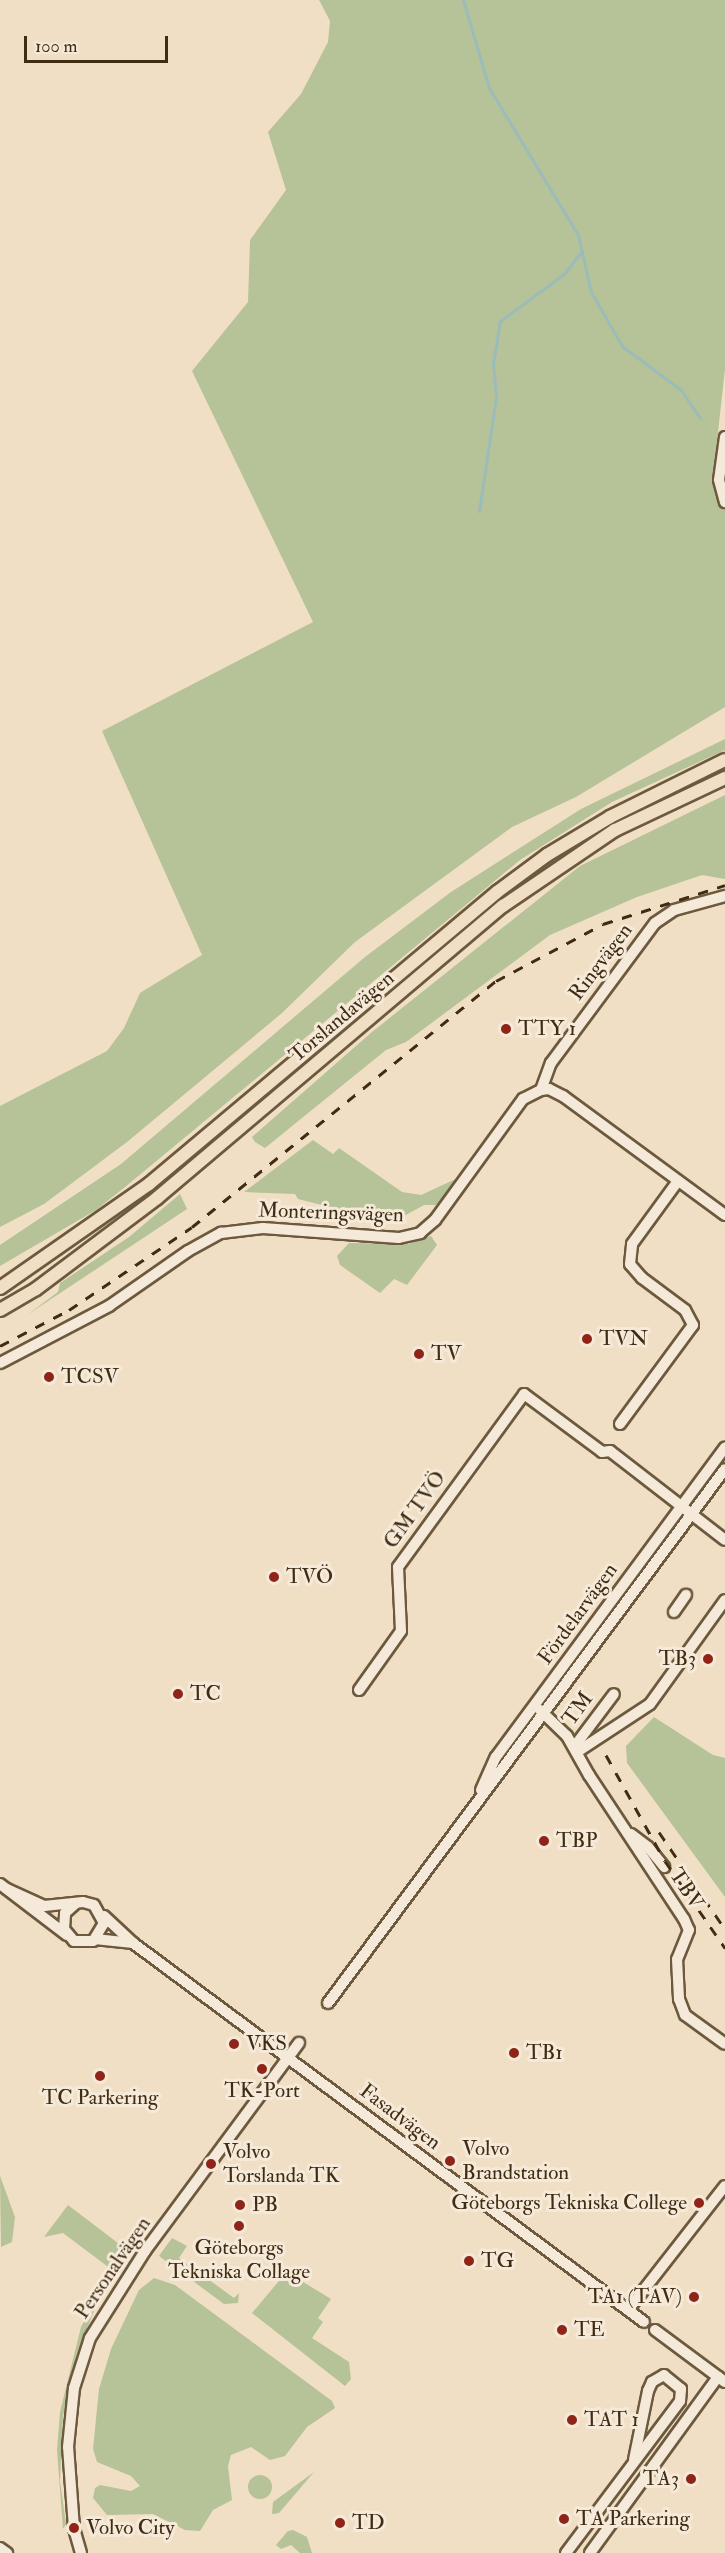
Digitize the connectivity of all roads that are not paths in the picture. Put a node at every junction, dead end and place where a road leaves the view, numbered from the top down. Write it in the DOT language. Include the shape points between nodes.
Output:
graph roads {
  1 [pos="725,438"];
  2 [pos="725,502"];
  3 [pos="725,760"];
  4 [pos="725,778"];
  5 [pos="725,896"];
  6 [pos="540,1090"];
  7 [pos="678,1181"];
  8 [pos="725,1215"];
  9 [pos="0,1288"];
  10 [pos="0,1310"];
  11 [pos="0,1363"];
  12 [pos="620,1424"];
  13 [pos="725,1447"];
  14 [pos="725,1469"];
  15 [pos="683,1504"];
  16 [pos="691,1515"];
  17 [pos="725,1540"];
  18 [pos="686,1595"];
  19 [pos="725,1600"];
  20 [pos="674,1612"];
  21 [pos="359,1690"];
  22 [pos="614,1694"];
  23 [pos="535,1706"];
  24 [pos="544,1713"];
  25 [pos="576,1750"];
  26 [pos="473,1809"];
  27 [pos="618,1820"];
  28 [pos="664,1867"];
  29 [pos="4,1886"];
  30 [pos="76,1903"];
  31 [pos="104,1916"];
  32 [pos="67,1935"];
  33 [pos="95,1940"];
  34 [pos="133,1943"];
  35 [pos="328,2003"];
  36 [pos="299,2043"];
  37 [pos="725,2044"];
  38 [pos="289,2058"];
  39 [pos="725,2186"];
  40 [pos="628,2310"];
  41 [pos="644,2322"];
  42 [pos="655,2330"];
  43 [pos="722,2380"];
  44 [pos="634,2460"];
  45 [pos="0,2548"];
  46 [pos="7,2553"];
  47 [pos="81,2553"];
  48 [pos="566,2553"];
  49 [pos="590,2553"];
  1 -- 2 [label="street" via="719,480"];
  3 -- 9 [label="main road, Torslandavägen" via="610,817 547,855 149,1184"];
  4 -- 10 [label="main road, Torslandavägen" via="615,830 503,906 157,1198 36,1289"];
  5 -- 6 [label="street, Ringvägen" via="674,910 655,923 550,1064"];
  6 -- 7 [label="street" via="549,1089 563,1096"];
  6 -- 11 [label="street, Monteringsvägen" via="524,1099 435,1220 420,1233 399,1238 263,1228 221,1233 109,1306"];
  7 -- 8 [label="street"];
  7 -- 12 [label="street" via="632,1244 630,1264 642,1278 685,1310 693,1325"];
  13 -- 15 [label="street, Fördelarvägen"];
  14 -- 16 [label="street, Fördelarvägen"];
  15 -- 16 [label="street"];
  15 -- 21 [label="street, GM TVÖ" via="524,1395 398,1567 401,1631"];
  15 -- 23 [label="street, Fördelarvägen"];
  16 -- 17 [label="street"];
  16 -- 24 [label="street, Fördelarvägen"];
  18 -- 20 [label="street"];
  19 -- 25 [label="street" via="650,1704"];
  22 -- 25 [label="street, TM"];
  23 -- 24 [label="street, TBV"];
  23 -- 26 [label="street, Fördelarvägen" via="496,1757"];
  24 -- 25 [label="street, TBV"];
  24 -- 26 [label="street, Fördelarvägen"];
  25 -- 27 [label="street, TBV"];
  26 -- 35 [label="street, Fördelarvägen"];
  27 -- 28 [label="street"];
  27 -- 37 [label="street, TBV" via="689,1930 676,1971 685,2015"];
  29 -- 30 [label="street, Fasadvägen" via="44,1906"];
  29 -- 32 [label="street, Fasadvägen"];
  30 -- 31 [label="street, Fasadvägen" via="92,1903"];
  30 -- 32 [label="street" via="64,1917"];
  31 -- 33 [label="street" via="103,1929"];
  31 -- 34 [label="street, Fasadvägen"];
  32 -- 33 [label="street, Fasadvägen" via="80,1943"];
  33 -- 34 [label="street, Fasadvägen"];
  34 -- 38 [label="street, Fasadvägen"];
  36 -- 38 [label="street, Personalvägen"];
  38 -- 40 [label="street, Fasadvägen"];
  38 -- 47 [label="street, Personalvägen" via="146,2251 90,2338 74,2388 68,2447 74,2528"];
  39 -- 40 [label="street"];
  40 -- 41 [label="street, Fasadvägen"];
  42 -- 43 [label="street"];
  43 -- 49 [label="street"];
  44 -- 44 [label="street" via="682,2396 676,2383 664,2375 648,2391"];
  44 -- 48 [label="street"];
  45 -- 46 [label="street"];
}
